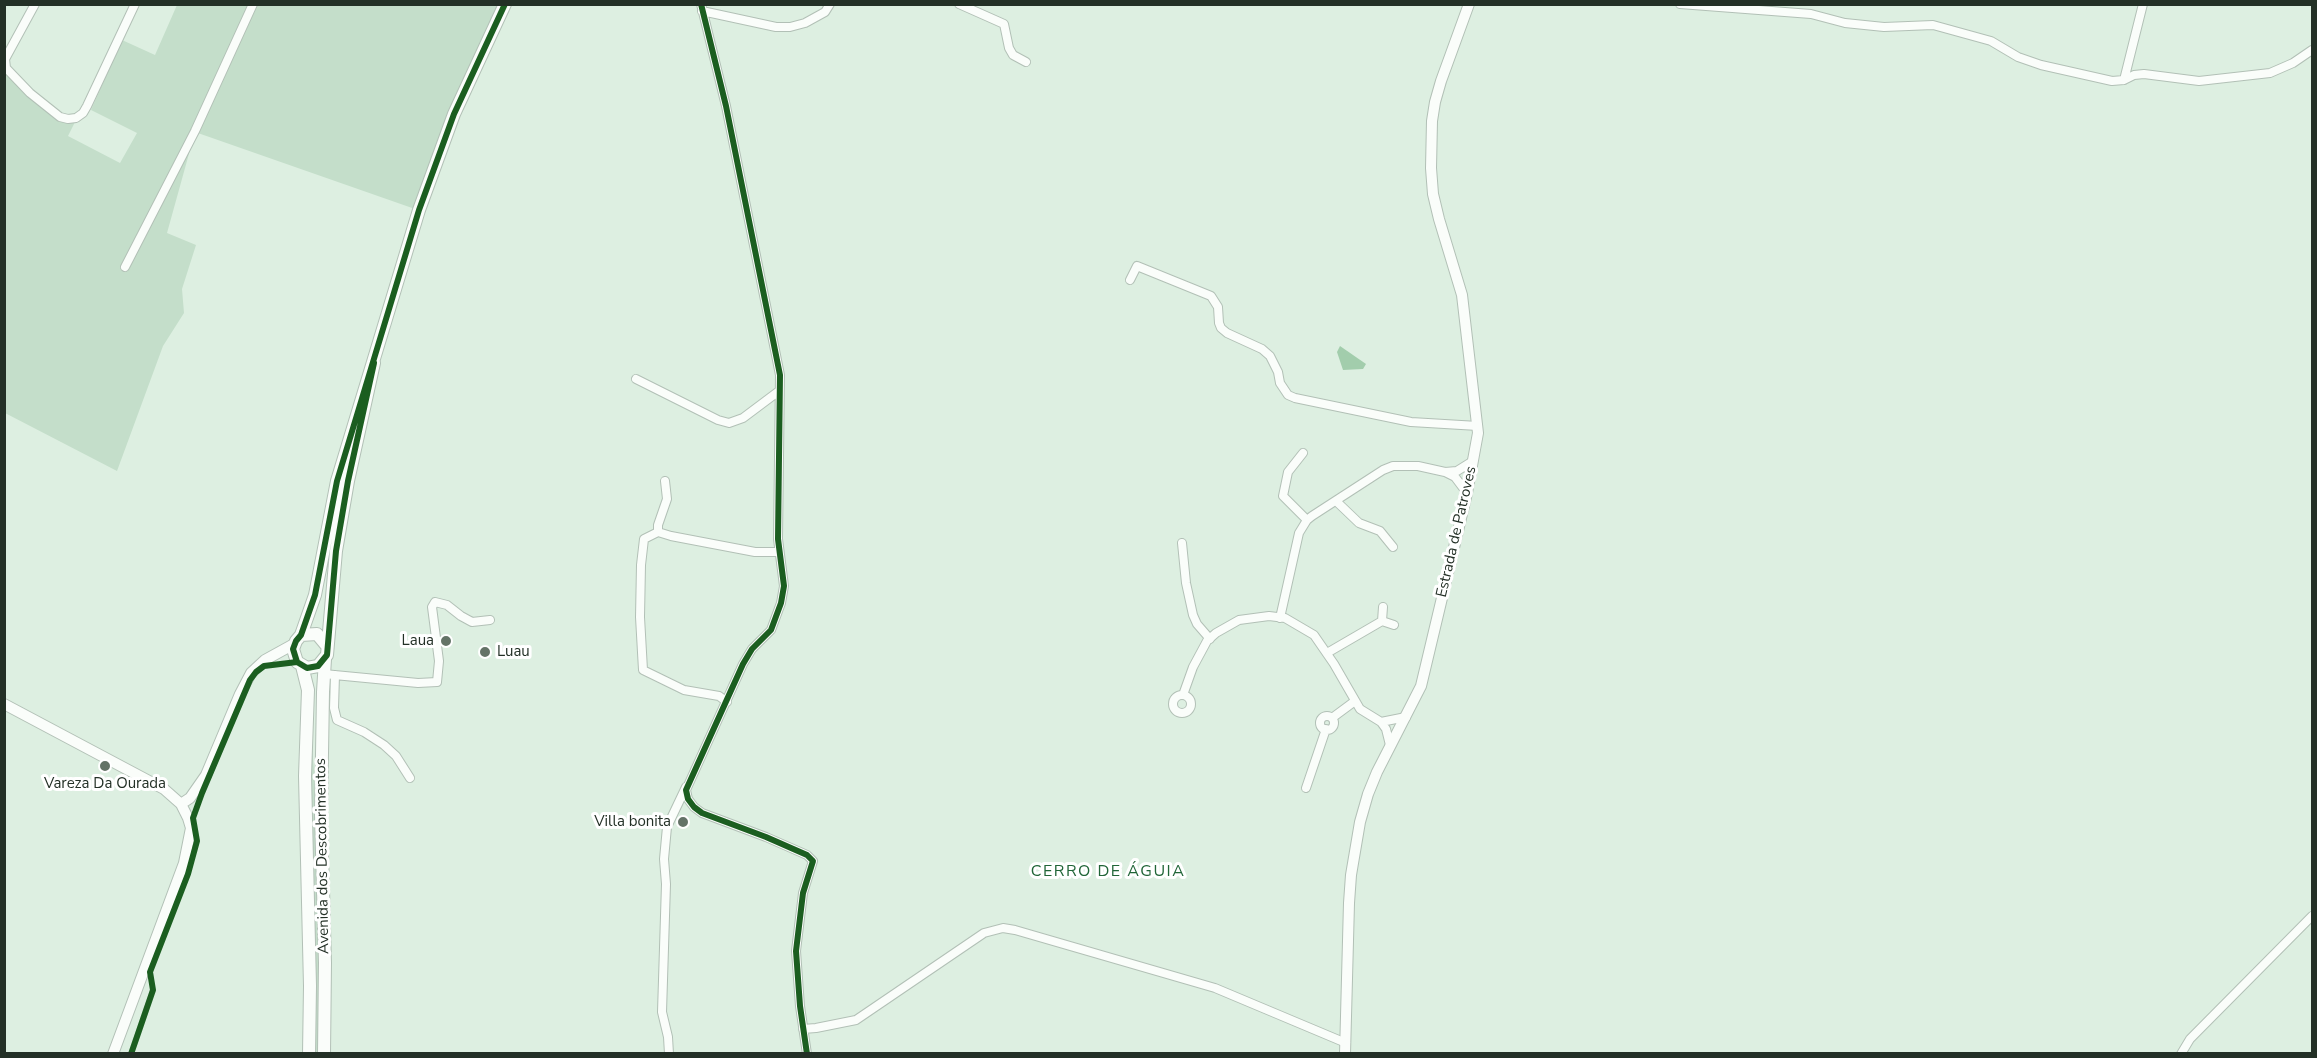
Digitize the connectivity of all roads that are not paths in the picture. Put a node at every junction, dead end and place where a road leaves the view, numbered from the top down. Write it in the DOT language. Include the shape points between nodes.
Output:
graph roads {
  1 [pos="35,4"];
  2 [pos="135,4"];
  3 [pos="253,4"];
  4 [pos="505,4"];
  5 [pos="830,4"];
  6 [pos="959,4"];
  7 [pos="1469,4"];
  8 [pos="1680,4"];
  9 [pos="2143,4"];
  10 [pos="702,8"];
  11 [pos="2313,50"];
  12 [pos="1026,62"];
  13 [pos="2124,80"];
  14 [pos="125,267"];
  15 [pos="1130,280"];
  16 [pos="374,363"];
  17 [pos="636,379"];
  18 [pos="779,391"];
  19 [pos="1478,426"];
  20 [pos="1303,453"];
  21 [pos="1473,461"];
  22 [pos="1445,472"];
  23 [pos="665,481"];
  24 [pos="1467,493"];
  25 [pos="1336,501"];
  26 [pos="1307,520"];
  27 [pos="658,532"];
  28 [pos="1182,543"];
  29 [pos="1393,547"];
  30 [pos="779,552"];
  31 [pos="1383,607"];
  32 [pos="1280,618"];
  33 [pos="490,621"];
  34 [pos="1382,621"];
  35 [pos="1394,625"];
  36 [pos="1210,639"];
  37 [pos="298,640"];
  38 [pos="327,646"];
  39 [pos="1328,653"];
  40 [pos="325,659"];
  41 [pos="302,666"];
  42 [pos="330,674"];
  43 [pos="1183,695"];
  44 [pos="1355,701"];
  45 [pos="727,702"];
  46 [pos="4,704"];
  47 [pos="1406,717"];
  48 [pos="1381,722"];
  49 [pos="1390,745"];
  50 [pos="410,778"];
  51 [pos="689,782"];
  52 [pos="1306,788"];
  53 [pos="677,802"];
  54 [pos="181,804"];
  55 [pos="702,813"];
  56 [pos="2313,916"];
  57 [pos="803,1029"];
  58 [pos="1346,1048"];
  59 [pos="807,1051"];
  60 [pos="114,1053"];
  61 [pos="309,1053"];
  62 [pos="324,1053"];
  63 [pos="669,1053"];
  64 [pos="798,1053"];
  65 [pos="2181,1053"];
  1 -- 2 [label="street" via="5,59 6,68 30,93 68,119 83,113"];
  3 -- 14 [label="street" via="195,131"];
  4 -- 16 [label="main road" via="454,114 418,210"];
  5 -- 10 [label="street" via="825,12 790,27"];
  6 -- 12 [label="street" via="1004,24 1013,55"];
  7 -- 19 [label="street, Estrada de Patroves" via="1435,102 1431,168 1439,219 1462,295"];
  8 -- 13 [label="street" via="1811,14 1884,27 1933,25 1991,41 2041,65 2104,81"];
  9 -- 13 [label="street"];
  10 -- 18 [label="street" via="726,106 780,375"];
  11 -- 13 [label="street" via="2270,73 2199,81 2144,74"];
  15 -- 19 [label="street" via="1137,266 1211,296 1218,307 1221,328 1270,356 1280,383 1295,398 1410,422"];
  16 -- 37 [label="main road" via="337,481 315,595"];
  16 -- 38 [label="main road" via="336,551"];
  17 -- 18 [label="street" via="729,423 743,418"];
  18 -- 30 [label="street"];
  19 -- 21 [label="street, Estrada de Patroves"];
  20 -- 26 [label="street" via="1288,472 1283,496"];
  21 -- 22 [label="street" via="1457,471"];
  21 -- 24 [label="street, Estrada de Patroves"];
  22 -- 24 [label="street" via="1455,477"];
  22 -- 25 [label="street" via="1393,466"];
  23 -- 27 [label="street" via="667,499"];
  24 -- 47 [label="street, Estrada de Patroves" via="1428,662"];
  25 -- 26 [label="street"];
  25 -- 29 [label="street" via="1359,523 1380,531"];
  26 -- 32 [label="street" via="1299,533"];
  27 -- 30 [label="street" via="754,552"];
  27 -- 45 [label="street" via="644,539 641,565 643,670 684,690 719,696"];
  28 -- 36 [label="street" via="1193,615"];
  30 -- 45 [label="street" via="784,586 777,617 743,664"];
  31 -- 34 [label="street"];
  32 -- 36 [label="street" via="1239,620"];
  32 -- 39 [label="street" via="1314,635"];
  33 -- 42 [label="street" via="472,622 447,605 435,602 432,606 439,661 437,682"];
  34 -- 35 [label="street"];
  34 -- 39 [label="street"];
  36 -- 43 [label="street" via="1193,667"];
  37 -- 38 [label="main road" via="317,634"];
  37 -- 41 [label="main road" via="294,658"];
  37 -- 54 [label="street" via="256,667 240,694 206,775"];
  38 -- 40 [label="main road"];
  39 -- 44 [label="street"];
  40 -- 41 [label="main road" via="318,666"];
  40 -- 42 [label="main road, Avenida dos Descobrimentos"];
  41 -- 61 [label="main road, Avenida dos Descobrimentos" via="308,690 305,776"];
  42 -- 50 [label="street" via="337,720 384,745"];
  42 -- 62 [label="main road, Avenida dos Descobrimentos" via="321,785"];
  44 -- 48 [label="street" via="1360,709"];
  44 -- 52 [label="street" via="1332,718 1322,719 1321,725 1326,729"];
  45 -- 51 [label="street"];
  46 -- 54 [label="street" via="164,789"];
  47 -- 48 [label="street"];
  47 -- 49 [label="street, Estrada de Patroves"];
  48 -- 49 [label="street"];
  49 -- 58 [label="street, Estrada de Patroves" via="1368,795 1351,875"];
  51 -- 53 [label="street"];
  51 -- 55 [label="street" via="688,800"];
  53 -- 55 [label="street"];
  53 -- 63 [label="street" via="667,827 664,859 662,1012"];
  54 -- 60 [label="street" via="191,828 184,863"];
  55 -- 57 [label="street" via="766,837 813,861 803,893 796,951"];
  56 -- 65 [label="street" via="2190,1039"];
  57 -- 58 [label="street" via="856,1020 984,933 1003,928 1215,988"];
  57 -- 59 [label="street"];
  59 -- 64 [label="street"];
}
